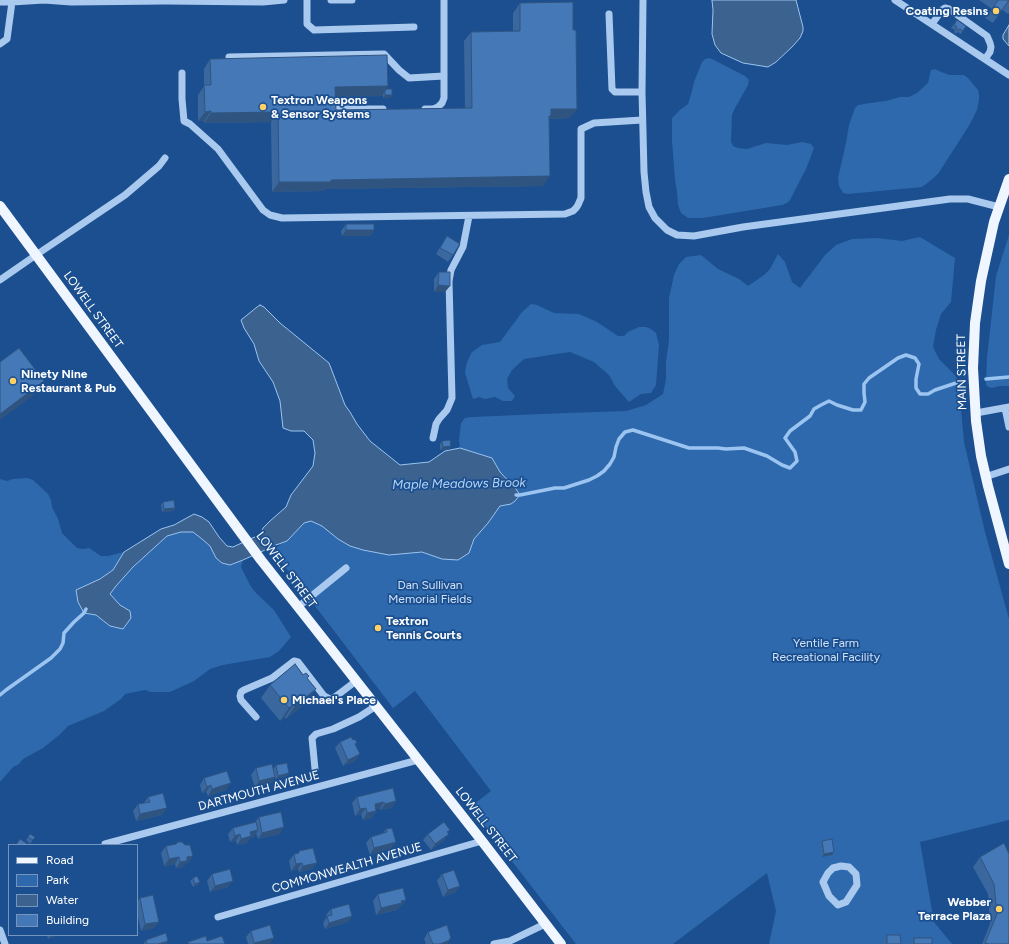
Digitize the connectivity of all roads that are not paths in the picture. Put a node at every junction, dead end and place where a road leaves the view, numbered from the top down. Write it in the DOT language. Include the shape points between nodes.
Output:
graph roads {
  1 [pos="284,0"];
  2 [pos="307,0"];
  3 [pos="332,0"];
  4 [pos="352,0"];
  5 [pos="444,0"];
  6 [pos="643,0"];
  7 [pos="895,0"];
  8 [pos="0,2"];
  9 [pos="12,2"];
  10 [pos="609,14"];
  11 [pos="932,24"];
  12 [pos="414,27"];
  13 [pos="0,44"];
  14 [pos="229,57"];
  15 [pos="985,59"];
  16 [pos="182,73"];
  17 [pos="1009,75"];
  18 [pos="444,76"];
  19 [pos="642,92"];
  20 [pos="333,109"];
  21 [pos="393,109"];
  22 [pos="416,109"];
  23 [pos="642,120"];
  24 [pos="165,158"];
  25 [pos="1009,179"];
  26 [pos="0,206"];
  27 [pos="999,207"];
  28 [pos="469,216"];
  29 [pos="36,255"];
  30 [pos="0,280"];
  31 [pos="1007,407"];
  32 [pos="976,413"];
  33 [pos="1009,427"];
  34 [pos="433,438"];
  35 [pos="1009,469"];
  36 [pos="986,477"];
  37 [pos="1005,535"];
  38 [pos="1009,564"];
  39 [pos="346,568"];
  40 [pos="298,607"];
  41 [pos="356,682"];
  42 [pos="376,706"];
  43 [pos="256,717"];
  44 [pos="418,760"];
  45 [pos="315,769"];
  46 [pos="482,841"];
  47 [pos="105,844"];
  48 [pos="838,905"];
  49 [pos="218,917"];
  50 [pos="545,924"];
  51 [pos="0,930"];
  52 [pos="6,944"];
  53 [pos="494,944"];
  54 [pos="561,944"];
  1 -- 9 [label="street"];
  2 -- 12 [label="street" via="307,24 314,30"];
  3 -- 4 [label="street"];
  5 -- 18 [label="street"];
  6 -- 19 [label="street"];
  7 -- 11 [label="street"];
  8 -- 9 [label="street"];
  9 -- 13 [label="street" via="7,39"];
  10 -- 19 [label="street" via="612,89 615,92"];
  11 -- 15 [label="street"];
  11 -- 15 [label="street" via="942,10 949,9 987,36 991,48"];
  14 -- 18 [label="street" via="384,54 409,78"];
  15 -- 17 [label="street"];
  16 -- 28 [label="street" via="184,121 218,150 260,207 270,215 282,218"];
  18 -- 22 [label="street" via="444,98 440,105 433,109"];
  19 -- 23 [label="street"];
  20 -- 21 [label="street"];
  23 -- 27 [label="street" via="644,172 649,207 662,226 677,235 694,236 950,199 968,199"];
  23 -- 28 [label="street" via="594,123 581,129 581,198 573,211 562,214"];
  24 -- 29 [label="street" via="125,195"];
  25 -- 27 [label="main road, MAIN STREET"];
  26 -- 29 [label="main road, LOWELL STREET"];
  27 -- 32 [label="main road, MAIN STREET" via="984,261 975,323 973,368"];
  28 -- 34 [label="street" via="463,247 449,281 452,398 447,410 436,424"];
  29 -- 30 [label="street"];
  29 -- 40 [label="main road, LOWELL STREET"];
  31 -- 32 [label="street"];
  31 -- 33 [label="street"];
  32 -- 36 [label="main road, MAIN STREET"];
  35 -- 36 [label="street"];
  36 -- 37 [label="main road, MAIN STREET"];
  37 -- 38 [label="main road, MAIN STREET"];
  39 -- 40 [label="street"];
  40 -- 41 [label="main road, LOWELL STREET"];
  41 -- 42 [label="main road, LOWELL STREET"];
  41 -- 43 [label="street" via="336,697 328,698 298,662 294,661 272,678 241,692 241,700"];
  42 -- 44 [label="main road, LOWELL STREET"];
  42 -- 45 [label="street" via="359,718 316,734 312,738"];
  44 -- 46 [label="main road, LOWELL STREET"];
  44 -- 47 [label="street, DARTMOUTH AVENUE"];
  46 -- 49 [label="street, COMMONWEALTH AVENUE"];
  46 -- 50 [label="main road, LOWELL STREET"];
  48 -- 48 [label="street" via="846,902 857,886 856,874 849,867 833,868 824,882 828,896"];
  50 -- 53 [label="street" via="510,941"];
  50 -- 54 [label="main road, LOWELL STREET"];
  51 -- 52 [label="street"];
}
